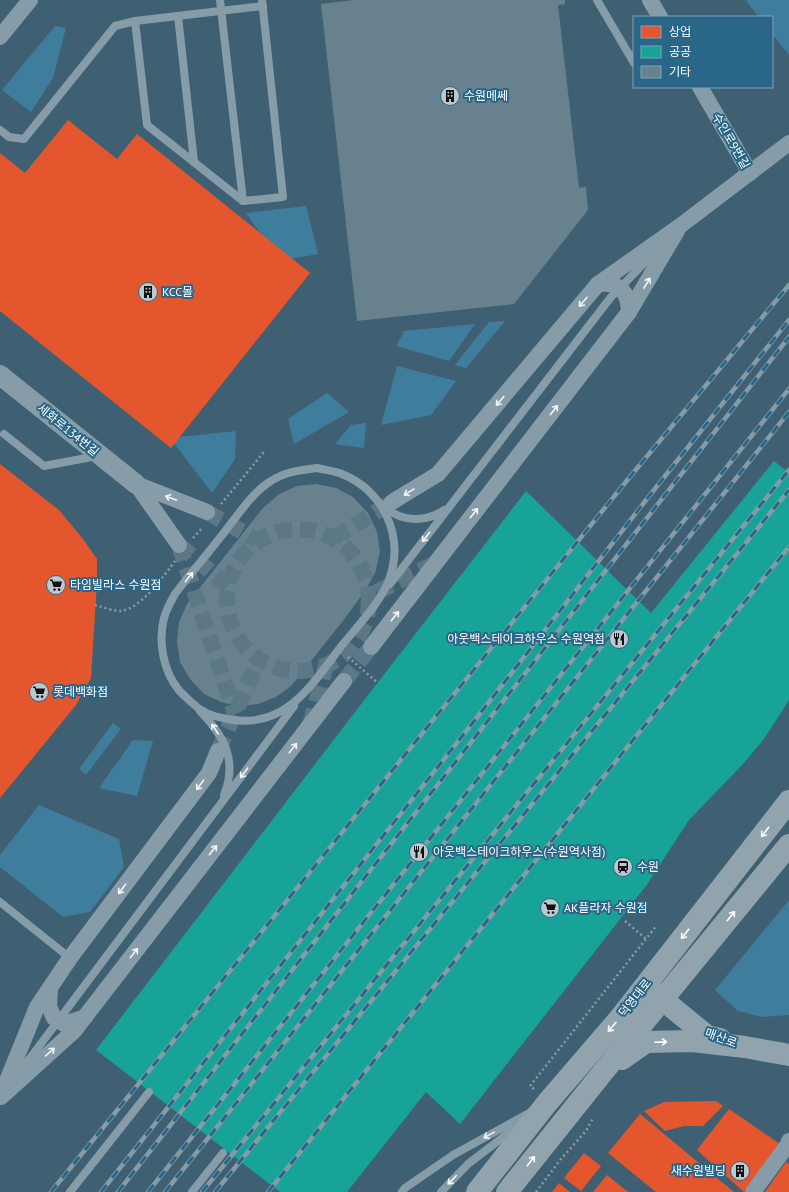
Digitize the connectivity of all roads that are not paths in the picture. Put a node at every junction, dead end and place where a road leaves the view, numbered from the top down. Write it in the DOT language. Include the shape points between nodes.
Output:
graph roads {
  1 [pos="30,0"];
  2 [pos="220,0"];
  3 [pos="597,0"];
  4 [pos="650,0"];
  5 [pos="262,3"];
  6 [pos="222,10"];
  7 [pos="178,16"];
  8 [pos="659,16"];
  9 [pos="135,21"];
  10 [pos="0,37"];
  11 [pos="633,61"];
  12 [pos="701,88"];
  13 [pos="0,130"];
  14 [pos="789,143"];
  15 [pos="194,162"];
  16 [pos="750,173"];
  17 [pos="243,201"];
  18 [pos="680,226"];
  19 [pos="598,284"];
  20 [pos="629,312"];
  21 [pos="0,375"];
  22 [pos="4,434"];
  23 [pos="100,455"];
  24 [pos="136,484"];
  25 [pos="386,503"];
  26 [pos="450,506"];
  27 [pos="213,509"];
  28 [pos="186,542"];
  29 [pos="378,600"];
  30 [pos="371,647"];
  31 [pos="344,681"];
  32 [pos="301,697"];
  33 [pos="195,706"];
  34 [pos="218,751"];
  35 [pos="789,801"];
  36 [pos="220,805"];
  37 [pos="789,845"];
  38 [pos="0,902"];
  39 [pos="70,958"];
  40 [pos="645,986"];
  41 [pos="50,988"];
  42 [pos="662,1000"];
  43 [pos="85,1016"];
  44 [pos="789,1041"];
  45 [pos="745,1047"];
  46 [pos="789,1055"];
  47 [pos="603,1072"];
  48 [pos="149,1092"];
  49 [pos="0,1098"];
  50 [pos="547,1103"];
  51 [pos="789,1142"];
  52 [pos="223,1153"];
  53 [pos="70,1192"];
  54 [pos="192,1192"];
  55 [pos="402,1192"];
  56 [pos="441,1192"];
  57 [pos="477,1192"];
  58 [pos="507,1192"];
  59 [pos="752,1192"];
  1 -- 10 [label="street"];
  2 -- 6 [label="lane"];
  3 -- 11 [label="lane"];
  4 -- 8 [label="street"];
  5 -- 6 [label="lane"];
  5 -- 17 [label="lane" via="283,197"];
  6 -- 7 [label="lane"];
  6 -- 17 [label="lane"];
  7 -- 9 [label="lane"];
  7 -- 15 [label="lane"];
  9 -- 13 [label="lane" via="115,26 24,139 8,137"];
  9 -- 15 [label="lane" via="147,125"];
  12 -- 16 [label="street, 수인로9번길"];
  14 -- 16 [label="street, 수인로9번길"];
  15 -- 17 [label="lane"];
  16 -- 18 [label="street"];
  18 -- 19 [label="street"];
  20 -- 18 [label="street, one-way"];
  18 -- 26 [label="lane" via="611,297"];
  19 -- 20 [label="street" via="610,283 616,286 628,301"];
  19 -- 25 [label="street, one-way" via="438,474"];
  30 -- 20 [label="street, one-way"];
  21 -- 23 [label="street, 세화로134번길"];
  22 -- 23 [label="lane" via="44,466"];
  23 -- 24 [label="street, 세화로134번길"];
  27 -- 24 [label="street, one-way"];
  24 -- 28 [label="street"];
  25 -- 26 [label="lane" via="395,514 427,519"];
  25 -- 29 [label="lane" via="395,553 390,578"];
  33 -- 25 [label="lane, one-way" via="178,688 166,667 162,642 164,618 174,596 252,497 270,481 292,471 317,468 341,473 363,485"];
  26 -- 29 [label="lane, one-way"];
  29 -- 32 [label="lane"];
  43 -- 31 [label="street, one-way"];
  32 -- 33 [label="lane" via="283,711 262,720 238,722 216,717"];
  32 -- 36 [label="lane, one-way"];
  36 -- 33 [label="lane, one-way" via="229,783 230,762 223,741"];
  34 -- 39 [label="street, one-way" via="209,773"];
  35 -- 40 [label="main road, 덕영대로, one-way"];
  36 -- 49 [label="lane"];
  42 -- 37 [label="main road, 덕영대로, one-way"];
  38 -- 39 [label="lane"];
  39 -- 41 [label="street"];
  40 -- 42 [label="main road, 매산로"];
  40 -- 50 [label="main road, 덕영대로, one-way"];
  41 -- 43 [label="street" via="49,1006 54,1018 64,1024"];
  41 -- 49 [label="street" via="37,1007"];
  42 -- 45 [label="main road, 매산로" via="707,1036"];
  42 -- 47 [label="main road, 덕영대로"];
  49 -- 43 [label="street, one-way" via="74,1031"];
  44 -- 45 [label="main road, 매산로"];
  45 -- 46 [label="main road"];
  47 -- 45 [label="main road, one-way" via="646,1042 692,1041"];
  58 -- 47 [label="main road, 덕영대로, one-way"];
  48 -- 53 [label="lane"];
  50 -- 55 [label="lane, one-way" via="453,1155"];
  50 -- 56 [label="lane, one-way" via="468,1164"];
  50 -- 57 [label="main road, 덕영대로"];
  51 -- 59 [label="street"];
  52 -- 54 [label="lane"];
}
